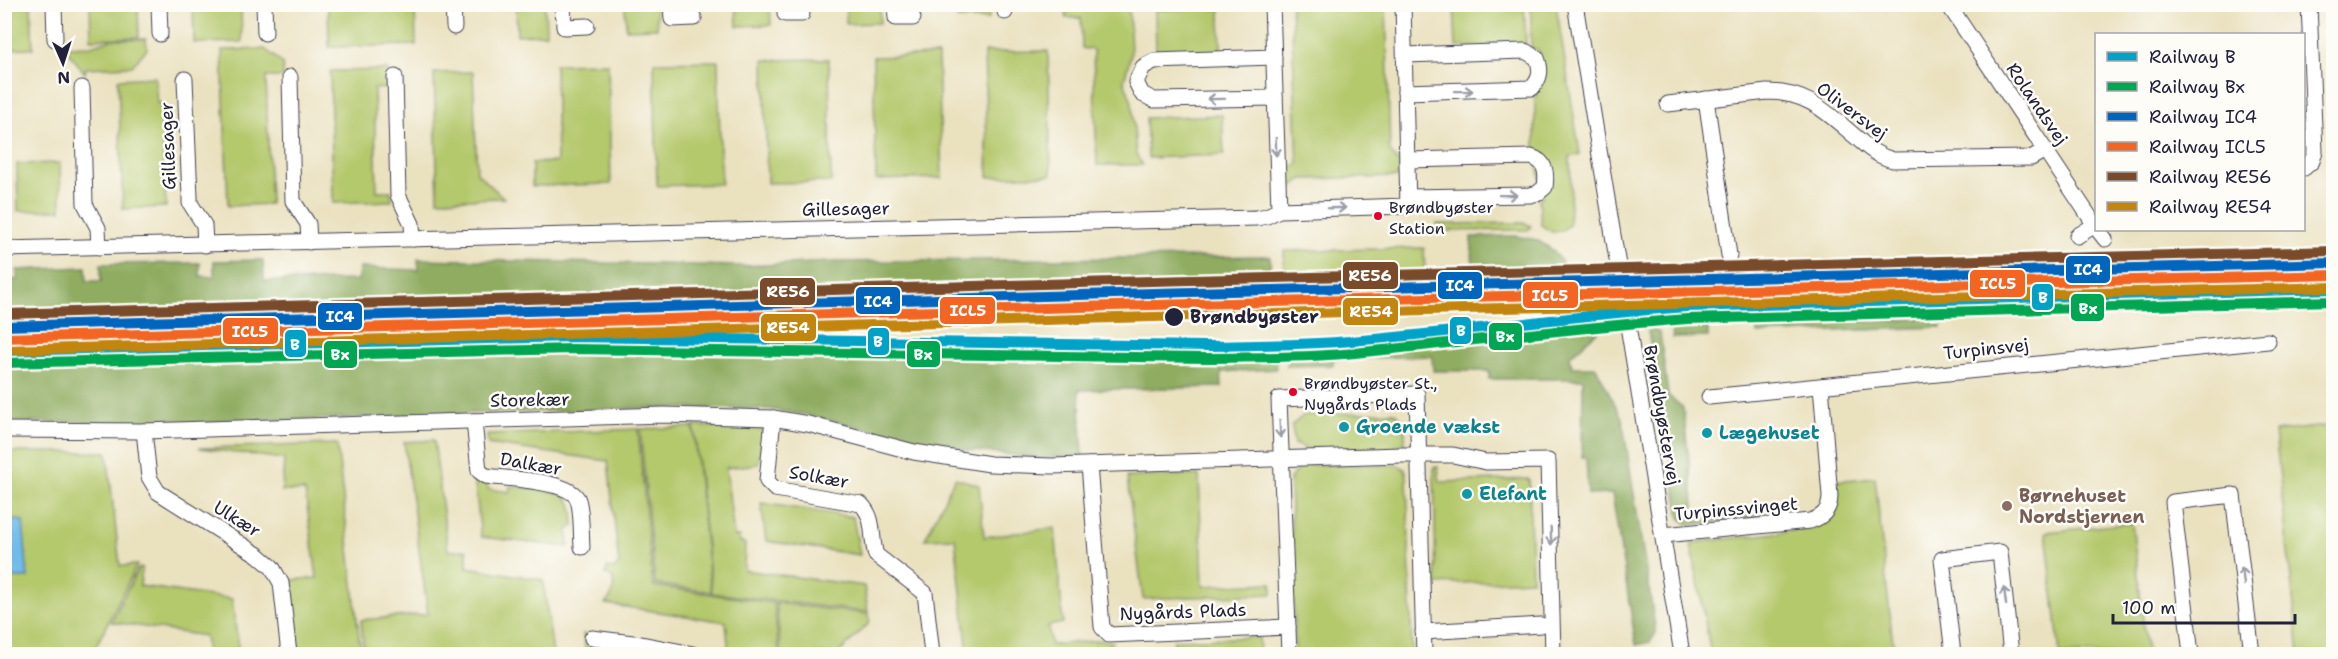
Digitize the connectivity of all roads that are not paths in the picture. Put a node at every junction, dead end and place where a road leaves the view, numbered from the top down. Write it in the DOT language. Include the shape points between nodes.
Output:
graph roads {
  1 [pos="54,4"];
  2 [pos="159,4"];
  3 [pos="264,4"];
  4 [pos="453,4"];
  5 [pos="563,4"];
  6 [pos="672,4"];
  7 [pos="784,4"];
  8 [pos="895,4"];
  9 [pos="1272,4"];
  10 [pos="1403,4"];
  11 [pos="1575,4"];
  12 [pos="1948,4"];
  13 [pos="2309,4"];
  14 [pos="802,14"];
  15 [pos="694,18"];
  16 [pos="913,18"];
  17 [pos="586,26"];
  18 [pos="454,27"];
  19 [pos="265,33"];
  20 [pos="160,34"];
  21 [pos="55,39"];
  22 [pos="1404,55"];
  23 [pos="1274,57"];
  24 [pos="395,76"];
  25 [pos="290,77"];
  26 [pos="185,79"];
  27 [pos="82,87"];
  28 [pos="1406,92"];
  29 [pos="1275,98"];
  30 [pos="1706,99"];
  31 [pos="1668,104"];
  32 [pos="2045,150"];
  33 [pos="1407,160"];
  34 [pos="2305,167"];
  35 [pos="1408,197"];
  36 [pos="1279,210"];
  37 [pos="2095,225"];
  38 [pos="2095,231"];
  39 [pos="2077,236"];
  40 [pos="413,239"];
  41 [pos="309,242"];
  42 [pos="205,244"];
  43 [pos="99,247"];
  44 [pos="4,249"];
  45 [pos="1729,255"];
  46 [pos="2268,341"];
  47 [pos="1821,386"];
  48 [pos="1709,397"];
  49 [pos="773,418"];
  50 [pos="474,421"];
  51 [pos="4,430"];
  52 [pos="144,431"];
  53 [pos="1418,455"];
  54 [pos="1282,458"];
  55 [pos="1089,465"];
  56 [pos="1663,535"];
  57 [pos="582,547"];
  58 [pos="1541,625"];
  59 [pos="1288,627"];
  60 [pos="1423,632"];
  61 [pos="592,638"];
  62 [pos="289,654"];
  63 [pos="693,654"];
  64 [pos="932,654"];
  65 [pos="1288,654"];
  66 [pos="1424,654"];
  67 [pos="1553,654"];
  68 [pos="1682,654"];
  69 [pos="1953,654"];
  70 [pos="2011,654"];
  71 [pos="2190,654"];
  72 [pos="2252,654"];
  1 -- 21 [label="street"];
  2 -- 20 [label="street"];
  3 -- 19 [label="street"];
  4 -- 18 [label="street"];
  5 -- 17 [label="street" via="564,27"];
  6 -- 15 [label="street" via="672,19"];
  7 -- 14 [label="street" via="785,14"];
  8 -- 16 [label="street" via="896,18"];
  9 -- 23 [label="street"];
  10 -- 22 [label="street"];
  11 -- 56 [label="street, Brøndbyøstervej"];
  12 -- 32 [label="street, Rolandsvej"];
  13 -- 34 [label="street" via="2315,152"];
  22 -- 28 [label="street"];
  28 -- 22 [label="street, one-way" via="1532,88 1540,75 1537,58 1525,51"];
  23 -- 29 [label="street"];
  29 -- 23 [label="street, one-way" via="1154,100 1142,94 1136,82 1143,67 1154,61"];
  24 -- 40 [label="street" via="398,195 412,224"];
  25 -- 41 [label="street" via="293,201 308,224"];
  26 -- 42 [label="street, Gillesager" via="190,203 204,225"];
  27 -- 43 [label="street" via="85,204 98,228"];
  28 -- 33 [label="street"];
  29 -- 36 [label="street, one-way"];
  30 -- 31 [label="street, Oliversvej"];
  30 -- 32 [label="street, Oliversvej" via="1767,92 1798,95 1825,111 1871,151 1893,160 2031,158"];
  30 -- 45 [label="street"];
  32 -- 37 [label="street, Rolandsvej"];
  33 -- 35 [label="street"];
  35 -- 33 [label="street, one-way" via="1530,195 1545,187 1546,172 1544,165 1531,157"];
  36 -- 35 [label="street, Gillesager, one-way" via="1408,206"];
  36 -- 40 [label="street, Gillesager" via="1256,218"];
  38 -- 39 [label="street, Rolandsvej"];
  40 -- 41 [label="street, Gillesager"];
  41 -- 42 [label="street, Gillesager"];
  42 -- 43 [label="street, Gillesager"];
  43 -- 44 [label="street, Gillesager"];
  46 -- 47 [label="street, Turpinsvej"];
  47 -- 48 [label="street, Turpinsvej"];
  47 -- 56 [label="street, Turpinssvinget" via="1830,496 1824,514 1810,522"];
  49 -- 50 [label="street, Storekær" via="664,415"];
  49 -- 55 [label="street, Storekær" via="962,461"];
  49 -- 64 [label="street, Solkær" via="767,482 775,489 861,504 867,510 876,555 925,593"];
  50 -- 52 [label="street, Storekær"];
  50 -- 57 [label="street, Dalkær" via="479,471 486,476 555,485 570,492 579,501"];
  51 -- 52 [label="street, Storekær"];
  52 -- 62 [label="street, Ulkær" via="149,477 158,492 258,555 276,572"];
  53 -- 54 [label="street"];
  53 -- 54 [label="street, one-way" via="1417,394 1279,399"];
  53 -- 60 [label="street"];
  53 -- 67 [label="street, one-way" via="1453,455 1486,462 1548,460"];
  54 -- 55 [label="street"];
  54 -- 59 [label="street"];
  55 -- 59 [label="street, Nygårds Plads" via="1102,627 1109,634"];
  56 -- 68 [label="street, Brøndbyøstervej"];
  58 -- 60 [label="street"];
  59 -- 65 [label="street"];
  60 -- 66 [label="street"];
  61 -- 63 [label="street"];
  70 -- 69 [label="street, one-way" via="2000,552 1942,559"];
  72 -- 71 [label="street, one-way" via="2233,495 2173,502"];
}
